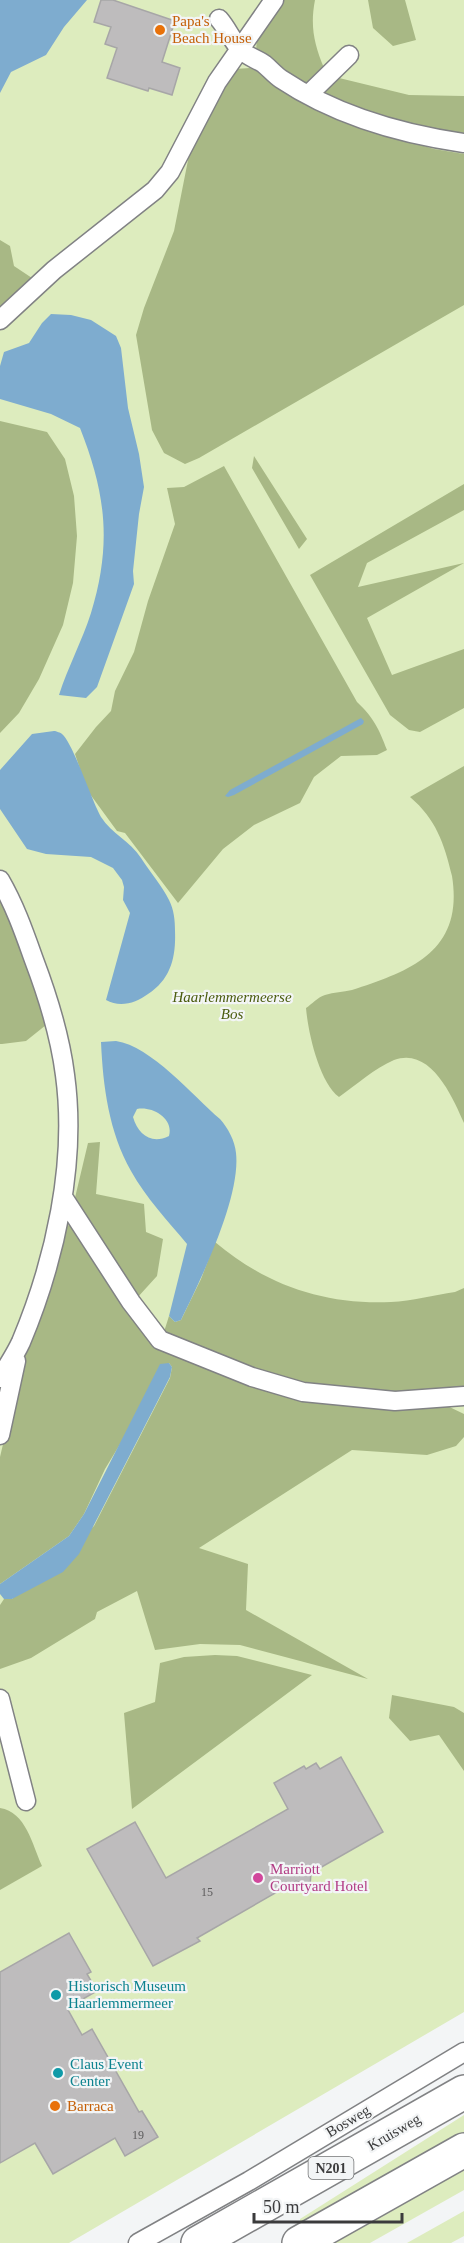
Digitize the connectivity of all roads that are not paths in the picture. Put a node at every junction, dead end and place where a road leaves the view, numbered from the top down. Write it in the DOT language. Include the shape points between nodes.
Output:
graph roads {
  1 [pos="274,0"];
  2 [pos="219,19"];
  3 [pos="240,50"];
  4 [pos="349,56"];
  5 [pos="308,95"];
  6 [pos="464,143"];
  7 [pos="0,320"];
  8 [pos="0,880"];
  9 [pos="63,1197"];
  10 [pos="20,1344"];
  11 [pos="0,1378"];
  12 [pos="464,1396"];
  13 [pos="0,1436"];
  14 [pos="0,1699"];
  15 [pos="26,1801"];
  16 [pos="464,2052"];
  17 [pos="464,2092"];
  18 [pos="464,2150"];
  19 [pos="138,2243"];
  20 [pos="198,2243"];
  21 [pos="299,2243"];
  1 -- 3 [label="street"];
  2 -- 3 [label="street"];
  3 -- 5 [label="street"];
  3 -- 7 [label="street" via="217,82 170,172 155,190 54,270"];
  4 -- 5 [label="street"];
  5 -- 6 [label="street" via="357,117 430,138"];
  8 -- 9 [label="street" via="14,904 59,1040 68,1116"];
  9 -- 10 [label="street" via="56,1234"];
  9 -- 12 [label="street" via="160,1340 252,1377 303,1392 395,1401"];
  10 -- 11 [label="street"];
  10 -- 13 [label="street"];
  14 -- 15 [label="street"];
  16 -- 19 [label="street, Bosweg"];
  17 -- 20 [label="highway, Kruisweg / N201"];
  18 -- 21 [label="highway"];
}
